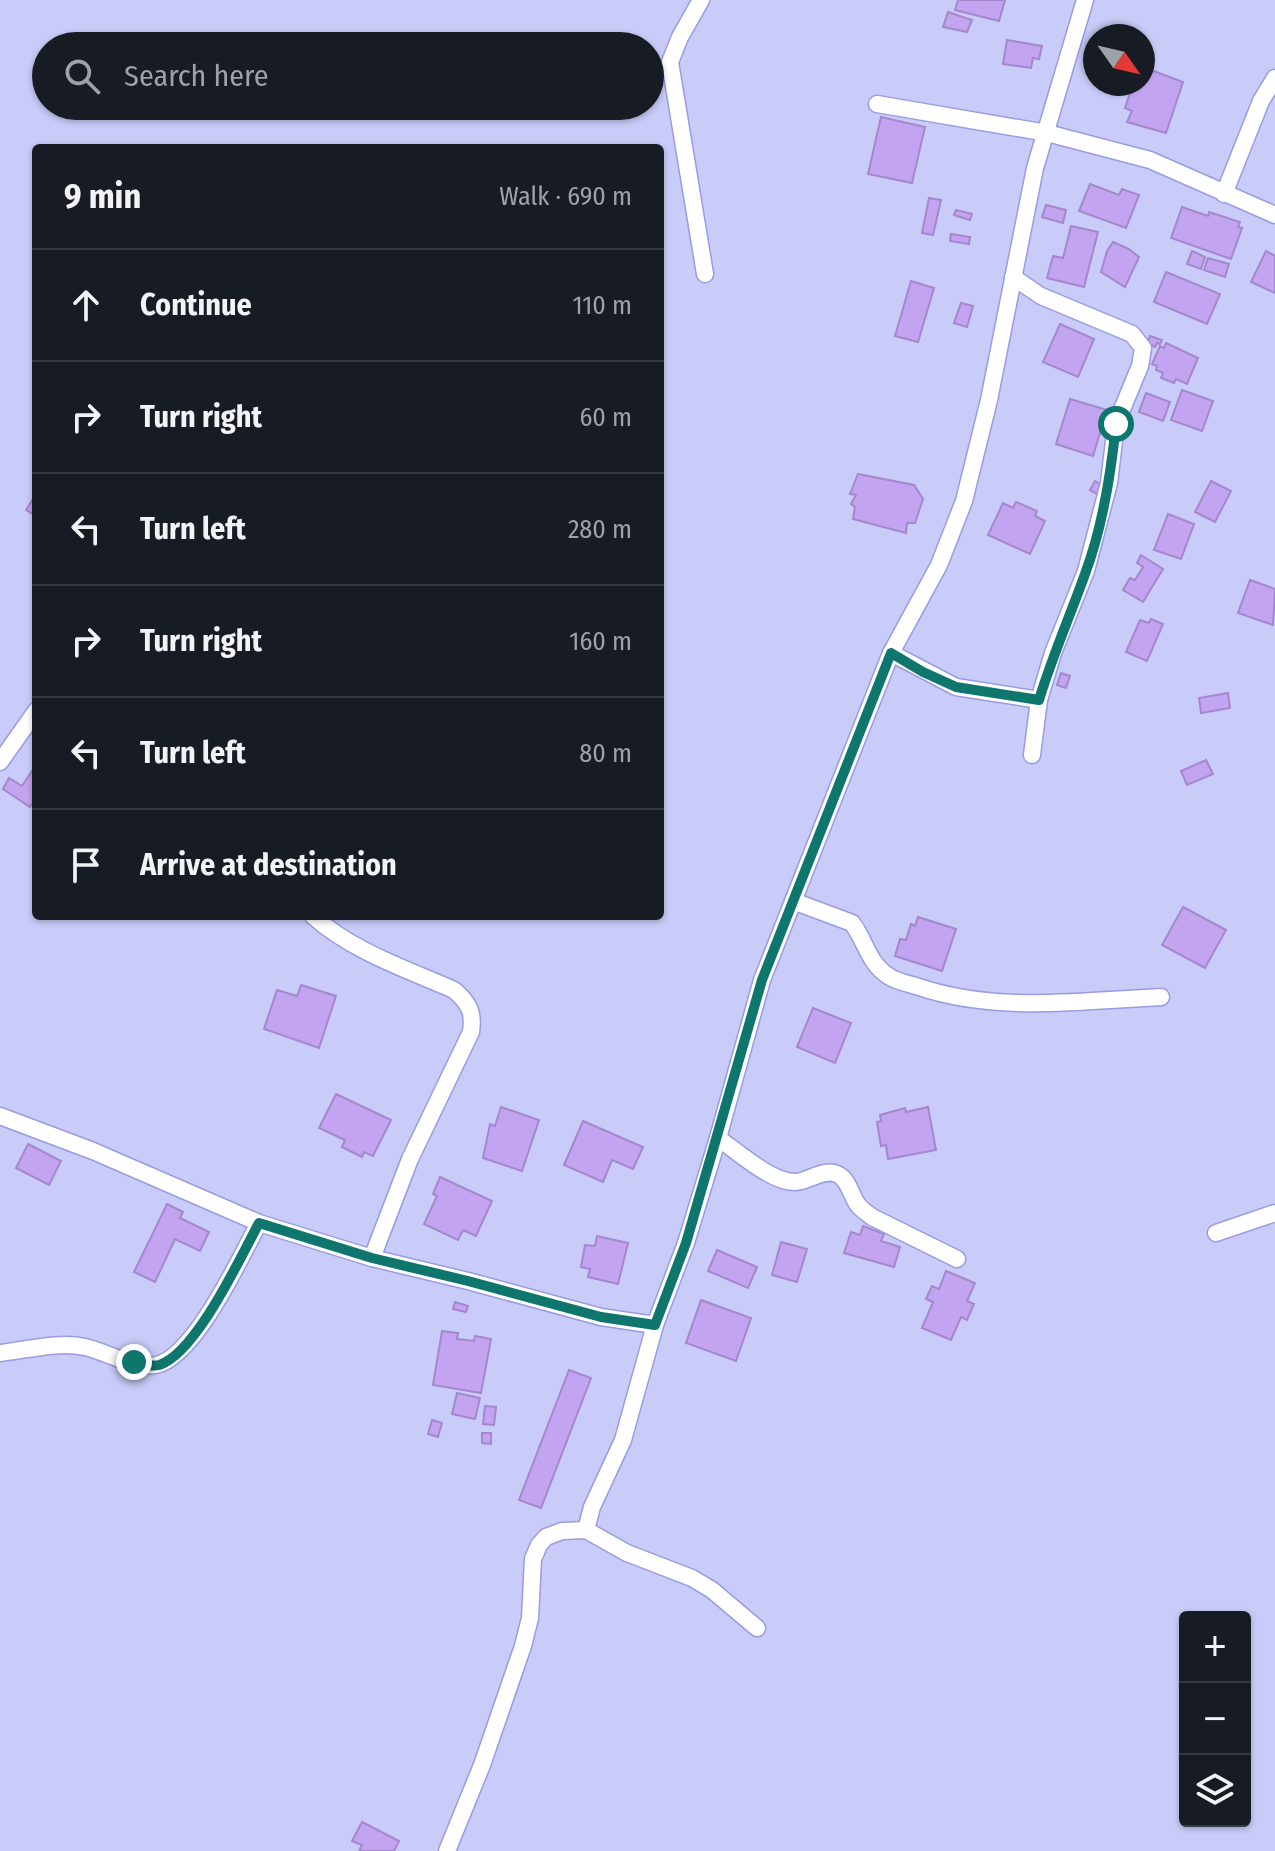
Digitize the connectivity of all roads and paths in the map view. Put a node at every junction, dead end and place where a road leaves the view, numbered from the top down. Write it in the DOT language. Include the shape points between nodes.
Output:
graph roads {
  1 [pos="701,0"];
  2 [pos="1085,0"];
  3 [pos="1275,78"];
  4 [pos="877,104"];
  5 [pos="1047,133"];
  6 [pos="1224,194"];
  7 [pos="1275,215"];
  8 [pos="705,274"];
  9 [pos="1013,277"];
  10 [pos="891,653"];
  11 [pos="1039,700"];
  12 [pos="32,717"];
  13 [pos="1032,755"];
  14 [pos="0,762"];
  15 [pos="793,901"];
  16 [pos="317,920"];
  17 [pos="1161,997"];
  18 [pos="0,1116"];
  19 [pos="718,1138"];
  20 [pos="1275,1213"];
  21 [pos="259,1223"];
  22 [pos="1216,1233"];
  23 [pos="372,1258"];
  24 [pos="957,1259"];
  25 [pos="655,1325"];
  26 [pos="0,1353"];
  27 [pos="586,1530"];
  28 [pos="757,1628"];
  29 [pos="447,1851"];
  1 -- 8 [label="street" via="670,62"];
  2 -- 5 [label="street"];
  3 -- 6 [label="street"];
  4 -- 5 [label="street"];
  5 -- 6 [label="street" via="1150,160"];
  5 -- 9 [label="street"];
  6 -- 7 [label="street"];
  9 -- 10 [label="street" via="964,501 939,565"];
  9 -- 11 [label="street" via="1041,296 1132,334 1143,348 1116,424 1109,483 1086,571"];
  10 -- 11 [label="street" via="956,687"];
  10 -- 15 [label="street"];
  11 -- 13 [label="street"];
  12 -- 14 [label="street"];
  15 -- 17 [label="street" via="852,923 864,949 890,977 952,998 1024,1004"];
  15 -- 19 [label="street" via="762,980"];
  16 -- 23 [label="street" via="360,948 454,990 466,1000 473,1019"];
  18 -- 21 [label="street"];
  19 -- 24 [label="street" via="784,1181 838,1174 872,1217"];
  19 -- 25 [label="street"];
  20 -- 22 [label="street"];
  21 -- 23 [label="street"];
  21 -- 26 [label="street" via="204,1321 159,1365 84,1346"];
  23 -- 25 [label="street" via="601,1317"];
  25 -- 27 [label="street" via="623,1440"];
  27 -- 28 [label="street" via="627,1553 692,1578"];
  27 -- 29 [label="street" via="562,1531 539,1545 523,1646"];
}
